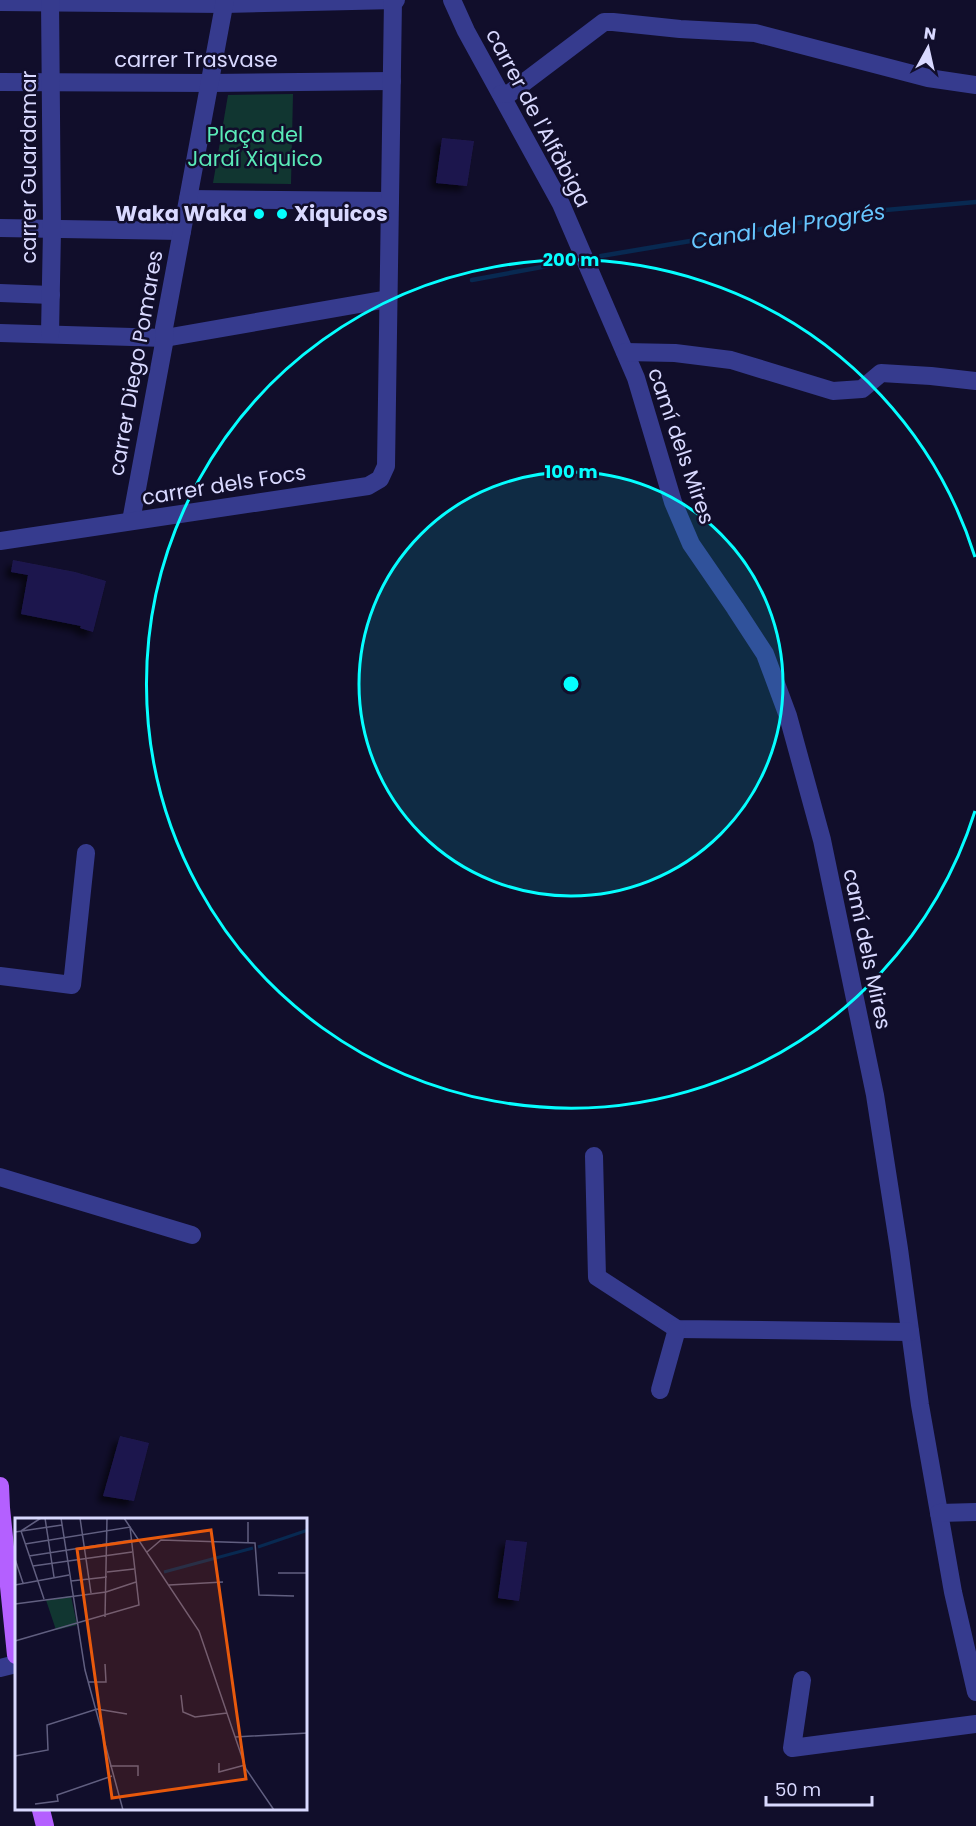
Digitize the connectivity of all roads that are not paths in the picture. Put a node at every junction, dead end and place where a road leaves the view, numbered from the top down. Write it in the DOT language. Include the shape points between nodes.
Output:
graph roads {
  1 [pos="394,0"];
  2 [pos="452,0"];
  3 [pos="50,1"];
  4 [pos="0,2"];
  5 [pos="225,2"];
  6 [pos="392,81"];
  7 [pos="0,82"];
  8 [pos="52,82"];
  9 [pos="210,83"];
  10 [pos="976,85"];
  11 [pos="501,94"];
  12 [pos="188,199"];
  13 [pos="390,201"];
  14 [pos="0,228"];
  15 [pos="52,230"];
  16 [pos="182,231"];
  17 [pos="584,258"];
  18 [pos="0,293"];
  19 [pos="51,295"];
  20 [pos="388,299"];
  21 [pos="0,333"];
  22 [pos="50,334"];
  23 [pos="165,338"];
  24 [pos="624,352"];
  25 [pos="976,381"];
  26 [pos="131,521"];
  27 [pos="0,540"];
  28 [pos="86,853"];
  29 [pos="0,976"];
  30 [pos="594,1156"];
  31 [pos="0,1177"];
  32 [pos="192,1235"];
  33 [pos="677,1329"];
  34 [pos="910,1332"];
  35 [pos="660,1390"];
  36 [pos="0,1486"];
  37 [pos="976,1512"];
  38 [pos="939,1513"];
  39 [pos="13,1591"];
  40 [pos="15,1634"];
  41 [pos="15,1665"];
  42 [pos="0,1668"];
  43 [pos="802,1680"];
  44 [pos="976,1692"];
  45 [pos="976,1724"];
  46 [pos="41,1811"];
  47 [pos="45,1826"];
  1 -- 5 [label="street"];
  1 -- 6 [label="street"];
  2 -- 11 [label="street, carrer de l'Alfàbiga"];
  3 -- 4 [label="street"];
  3 -- 5 [label="street"];
  3 -- 8 [label="street, carrer Guardamar"];
  5 -- 9 [label="street, carrer Diego Pomares"];
  6 -- 9 [label="street, carrer Trasvase"];
  6 -- 13 [label="street"];
  7 -- 8 [label="street, carrer Trasvase"];
  8 -- 9 [label="street, carrer Trasvase"];
  8 -- 15 [label="street, carrer Guardamar"];
  9 -- 12 [label="street, carrer Diego Pomares"];
  10 -- 11 [label="street" via="928,78 755,33 604,22 510,93"];
  11 -- 17 [label="street, carrer de l'Alfàbiga" via="561,204"];
  12 -- 13 [label="street"];
  12 -- 16 [label="street, carrer Diego Pomares"];
  13 -- 20 [label="street"];
  14 -- 15 [label="street"];
  15 -- 16 [label="street"];
  15 -- 19 [label="street, carrer Guardamar"];
  16 -- 23 [label="street, carrer Diego Pomares"];
  17 -- 24 [label="street, camí dels Mires"];
  18 -- 19 [label="street"];
  19 -- 22 [label="street, carrer Guardamar"];
  20 -- 23 [label="street"];
  20 -- 26 [label="street, carrer dels Focs" via="386,466 381,478 368,486"];
  21 -- 22 [label="street"];
  22 -- 23 [label="street"];
  23 -- 26 [label="street, carrer Diego Pomares"];
  24 -- 25 [label="street" via="731,360 833,391 862,389 881,374"];
  24 -- 34 [label="street, camí dels Mires" via="636,378 673,502 691,544 765,654 788,716 822,840 875,1095"];
  26 -- 27 [label="street, carrer dels Focs"];
  28 -- 29 [label="street" via="72,985"];
  30 -- 33 [label="street" via="597,1277"];
  31 -- 32 [label="street"];
  33 -- 34 [label="street"];
  33 -- 35 [label="street"];
  34 -- 38 [label="street, camí dels Mires"];
  36 -- 39 [label="main road"];
  37 -- 38 [label="street"];
  38 -- 44 [label="street, camí dels Mires"];
  39 -- 40 [label="main road"];
  41 -- 42 [label="street"];
  43 -- 45 [label="street" via="792,1748"];
  46 -- 47 [label="main road"];
}
